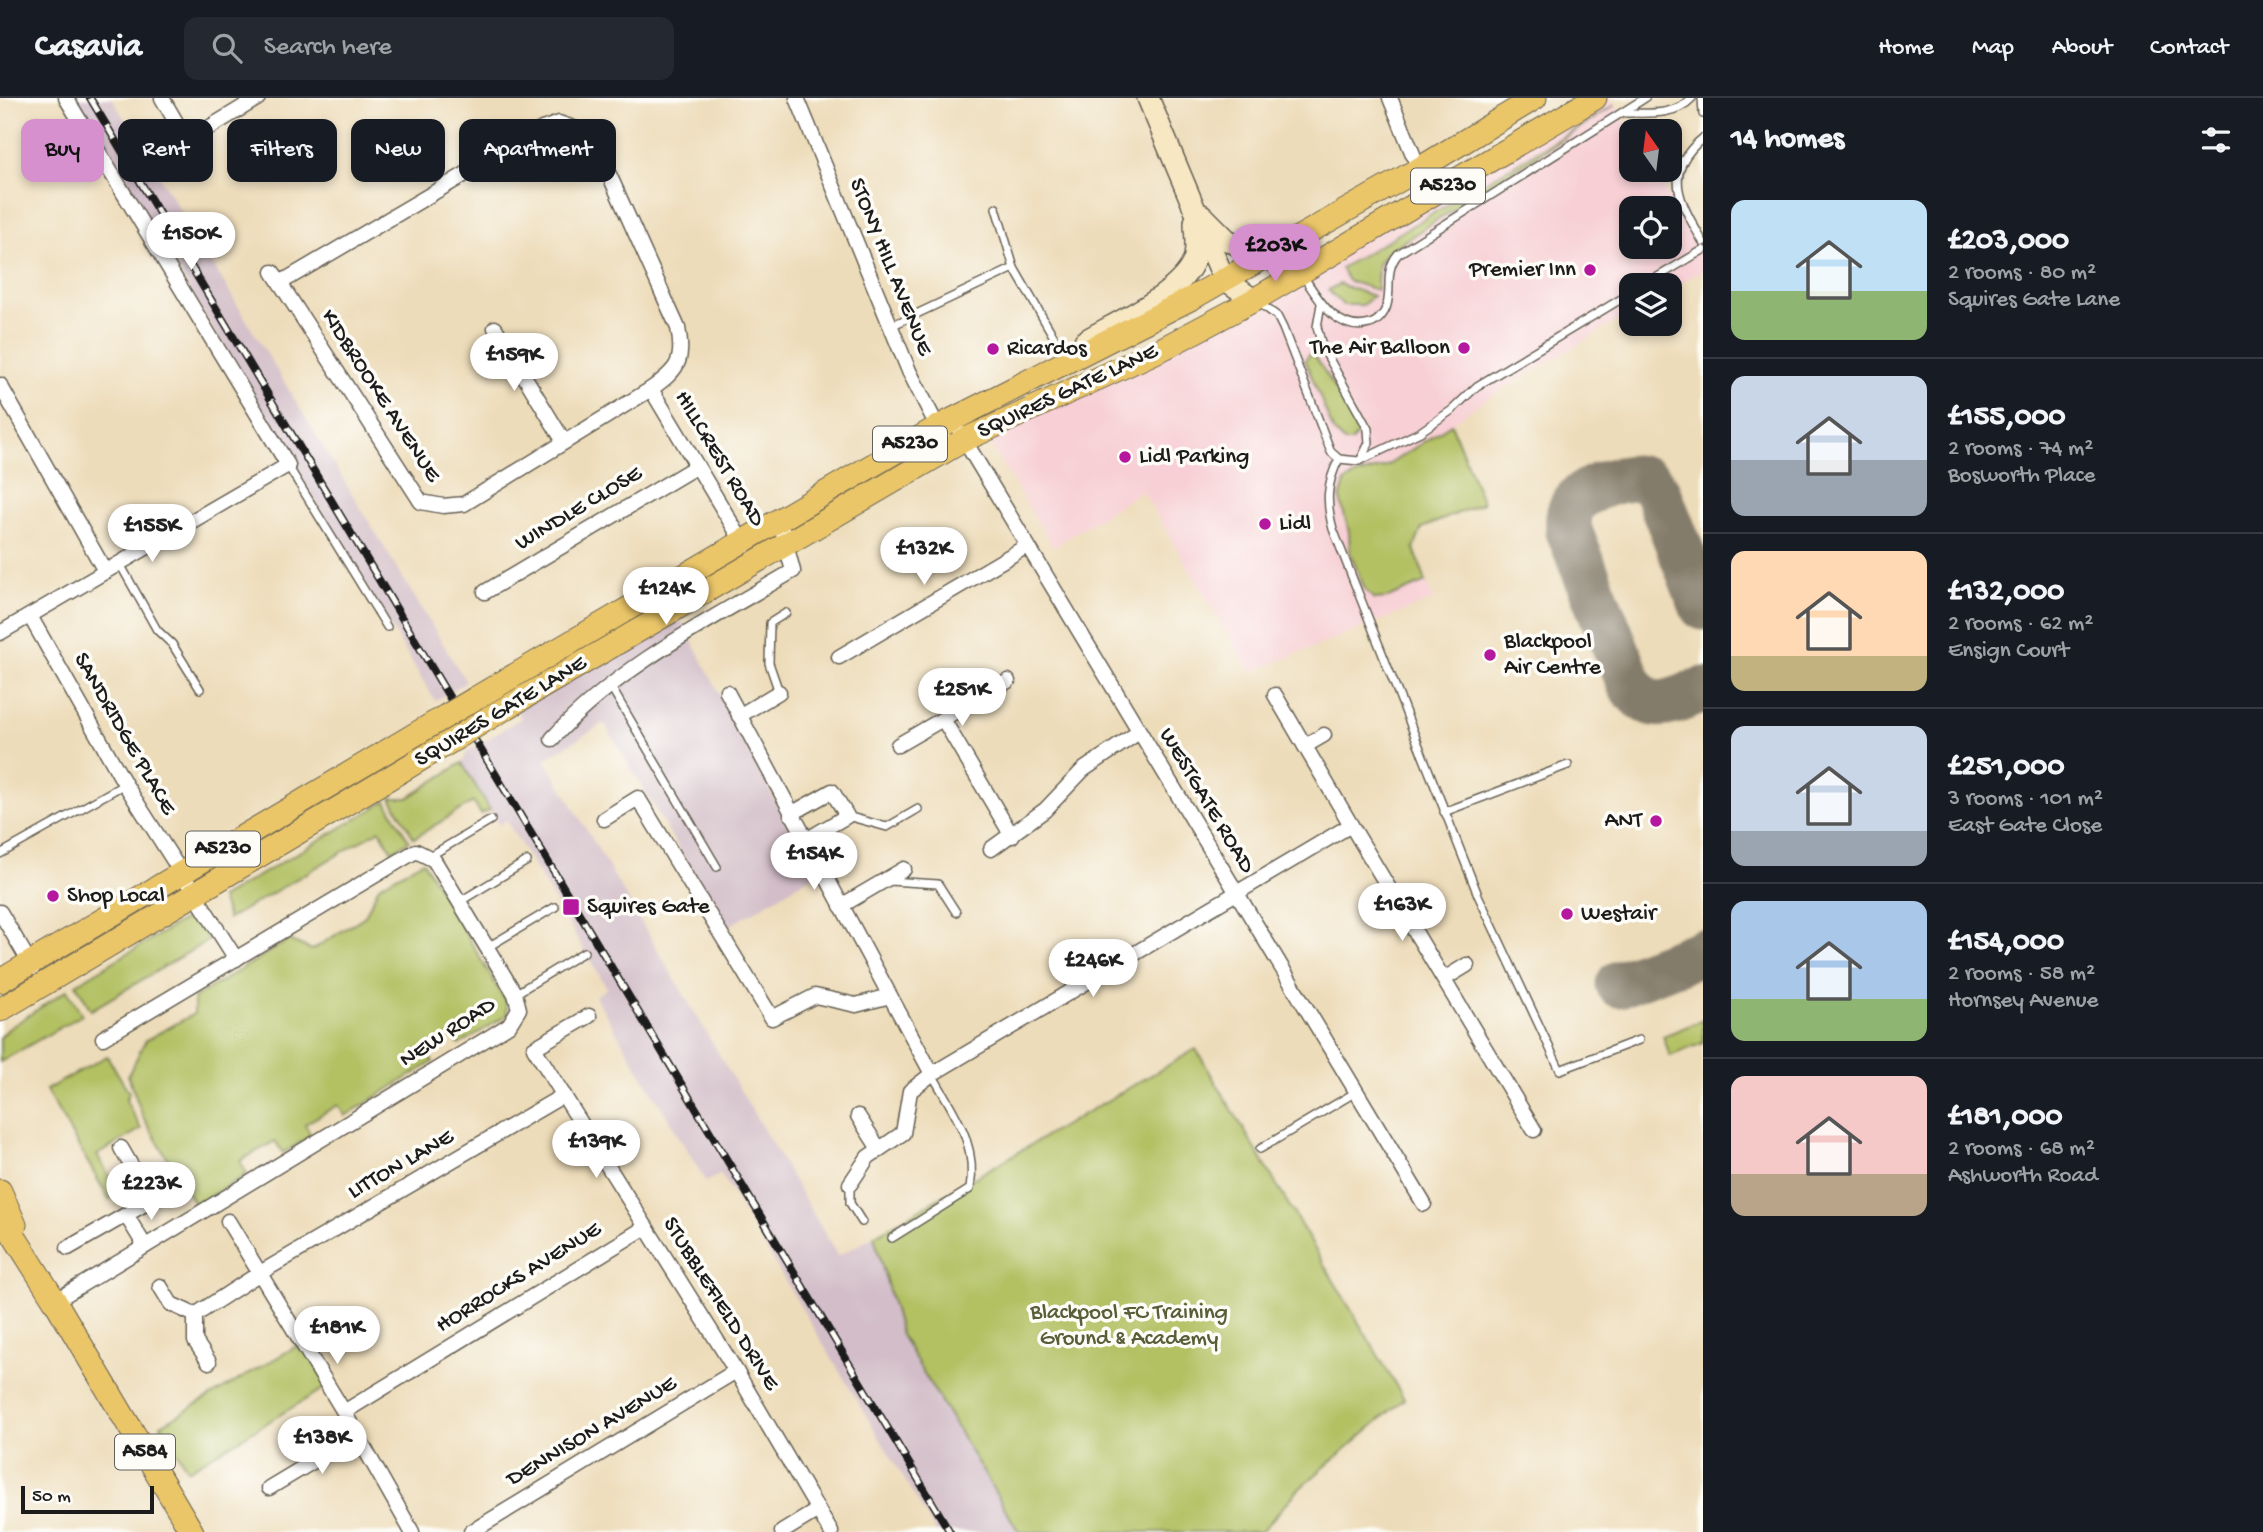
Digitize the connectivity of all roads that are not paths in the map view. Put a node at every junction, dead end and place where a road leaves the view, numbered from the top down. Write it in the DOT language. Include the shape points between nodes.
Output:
graph roads {
  1 [pos="66,98"];
  2 [pos="162,98"];
  3 [pos="258,98"];
  4 [pos="797,98"];
  5 [pos="1148,98"];
  6 [pos="1390,98"];
  7 [pos="1535,98"];
  8 [pos="1595,98"];
  9 [pos="1646,98"];
  10 [pos="1692,98"];
  11 [pos="1702,98"];
  12 [pos="1625,113"];
  13 [pos="1703,114"];
  14 [pos="1703,138"];
  15 [pos="1419,169"];
  16 [pos="1194,206"];
  17 [pos="996,208"];
  18 [pos="1703,242"];
  19 [pos="1703,250"];
  20 [pos="1266,256"];
  21 [pos="1014,268"];
  22 [pos="1301,273"];
  23 [pos="1664,273"];
  24 [pos="276,277"];
  25 [pos="1224,279"];
  26 [pos="1254,300"];
  27 [pos="1619,300"];
  28 [pos="1321,304"];
  29 [pos="891,327"];
  30 [pos="495,328"];
  31 [pos="1076,358"];
  32 [pos="0,385"];
  33 [pos="650,389"];
  34 [pos="943,424"];
  35 [pos="563,440"];
  36 [pos="956,445"];
  37 [pos="1339,459"];
  38 [pos="1359,461"];
  39 [pos="288,465"];
  40 [pos="696,466"];
  41 [pos="783,533"];
  42 [pos="1027,546"];
  43 [pos="749,553"];
  44 [pos="120,563"];
  45 [pos="105,571"];
  46 [pos="485,592"];
  47 [pos="786,613"];
  48 [pos="30,617"];
  49 [pos="387,627"];
  50 [pos="0,633"];
  51 [pos="839,657"];
  52 [pos="1008,681"];
  53 [pos="611,687"];
  54 [pos="200,689"];
  55 [pos="727,692"];
  56 [pos="779,692"];
  57 [pos="1275,695"];
  58 [pos="739,716"];
  59 [pos="943,719"];
  60 [pos="1139,732"];
  61 [pos="1324,735"];
  62 [pos="552,739"];
  63 [pos="898,746"];
  64 [pos="1305,746"];
  65 [pos="1568,765"];
  66 [pos="125,784"];
  67 [pos="918,809"];
  68 [pos="1444,812"];
  69 [pos="791,814"];
  70 [pos="847,816"];
  71 [pos="604,819"];
  72 [pos="491,820"];
  73 [pos="1351,825"];
  74 [pos="1013,836"];
  75 [pos="806,841"];
  76 [pos="991,849"];
  77 [pos="0,854"];
  78 [pos="430,857"];
  79 [pos="527,861"];
  80 [pos="717,867"];
  81 [pos="904,869"];
  82 [pos="180,874"];
  83 [pos="885,881"];
  84 [pos="1235,894"];
  85 [pos="194,895"];
  86 [pos="459,902"];
  87 [pos="841,906"];
  88 [pos="555,907"];
  89 [pos="0,912"];
  90 [pos="956,912"];
  91 [pos="487,948"];
  92 [pos="584,952"];
  93 [pos="236,958"];
  94 [pos="30,963"];
  95 [pos="1467,965"];
  96 [pos="1444,979"];
  97 [pos="0,981"];
  98 [pos="43,985"];
  99 [pos="514,994"];
  100 [pos="890,996"];
  101 [pos="0,1010"];
  102 [pos="589,1016"];
  103 [pos="103,1038"];
  104 [pos="1639,1040"];
  105 [pos="932,1074"];
  106 [pos="1356,1092"];
  107 [pos="564,1095"];
  108 [pos="858,1116"];
  109 [pos="1534,1130"];
  110 [pos="121,1148"];
  111 [pos="879,1149"];
  112 [pos="1260,1149"];
  113 [pos="850,1184"];
  114 [pos="170,1189"];
  115 [pos="0,1191"];
  116 [pos="151,1200"];
  117 [pos="1424,1204"];
  118 [pos="0,1214"];
  119 [pos="126,1215"];
  120 [pos="228,1221"];
  121 [pos="862,1222"];
  122 [pos="646,1227"];
  123 [pos="892,1238"];
  124 [pos="145,1246"];
  125 [pos="68,1248"];
  126 [pos="30,1260"];
  127 [pos="260,1273"];
  128 [pos="160,1286"];
  129 [pos="55,1301"];
  130 [pos="195,1315"];
  131 [pos="209,1362"];
  132 [pos="736,1371"];
  133 [pos="344,1412"];
  134 [pos="357,1434"];
  135 [pos="269,1488"];
  136 [pos="818,1510"];
  137 [pos="192,1532"];
  138 [pos="412,1532"];
  139 [pos="471,1532"];
  140 [pos="782,1532"];
  141 [pos="831,1532"];
  1 -- 39 [label="street"];
  2 -- 3 [label="street" via="187,141"];
  4 -- 29 [label="street, STONY HILL AVENUE"];
  5 -- 16 [label="main road"];
  6 -- 15 [label="street"];
  7 -- 15 [label="main road, SQUIRES GATE LANE / A5230"];
  8 -- 22 [label="main road, SQUIRES GATE LANE / A5230"];
  9 -- 12 [label="lane"];
  10 -- 12 [label="lane" via="1667,112"];
  11 -- 13 [label="lane"];
  12 -- 28 [label="lane" via="1398,254 1390,263 1387,308 1376,322 1344,324"];
  14 -- 18 [label="lane" via="1683,155 1677,180"];
  15 -- 20 [label="main road, SQUIRES GATE LANE / A5230"];
  16 -- 20 [label="main road" via="1227,240"];
  16 -- 25 [label="main road"];
  16 -- 31 [label="main road" via="1196,248 1189,273 1172,289 1084,341"];
  17 -- 21 [label="lane"];
  19 -- 23 [label="lane"];
  20 -- 22 [label="main road"];
  20 -- 25 [label="main road, SQUIRES GATE LANE / A5230"];
  21 -- 29 [label="lane"];
  21 -- 31 [label="lane"];
  22 -- 26 [label="main road, SQUIRES GATE LANE / A5230"];
  22 -- 28 [label="lane"];
  24 -- 33 [label="street, HILLCREST ROAD" via="542,129 559,123 571,125 595,143 678,328 681,351 677,365"];
  24 -- 35 [label="street, KIDBROOKE AVENUE" via="421,502 464,504"];
  25 -- 26 [label="main road"];
  25 -- 31 [label="main road, SQUIRES GATE LANE / A5230"];
  26 -- 36 [label="main road, SQUIRES GATE LANE / A5230" via="1164,348"];
  26 -- 37 [label="lane" via="1277,316 1325,442"];
  27 -- 38 [label="lane" via="1477,386 1420,432"];
  28 -- 38 [label="lane" via="1317,327 1322,346 1368,429 1368,443"];
  29 -- 34 [label="street, STONY HILL AVENUE"];
  30 -- 35 [label="street"];
  31 -- 34 [label="main road, SQUIRES GATE LANE / A5230"];
  32 -- 45 [label="street"];
  33 -- 35 [label="street, KIDBROOKE AVENUE"];
  33 -- 40 [label="street, HILLCREST ROAD"];
  34 -- 36 [label="street, STONY HILL AVENUE"];
  34 -- 41 [label="main road, SQUIRES GATE LANE / A5230"];
  36 -- 41 [label="main road, SQUIRES GATE LANE / A5230"];
  36 -- 42 [label="street, WESTGATE ROAD"];
  37 -- 38 [label="lane"];
  37 -- 68 [label="lane" via="1327,492 1333,529"];
  39 -- 44 [label="street"];
  39 -- 49 [label="lane"];
  40 -- 43 [label="street, HILLCREST ROAD"];
  40 -- 46 [label="street, WINDLE CLOSE"];
  41 -- 43 [label="main road, SQUIRES GATE LANE / A5230"];
  41 -- 53 [label="street" via="793,571 695,629"];
  42 -- 51 [label="street"];
  42 -- 60 [label="street, WESTGATE ROAD"];
  43 -- 82 [label="main road, SQUIRES GATE LANE / A5230, bridge" via="476,698"];
  43 -- 85 [label="main road, SQUIRES GATE LANE / A5230, bridge" via="458,737"];
  44 -- 45 [label="street"];
  44 -- 54 [label="lane"];
  45 -- 48 [label="street"];
  47 -- 56 [label="lane" via="770,623 769,663"];
  48 -- 50 [label="street"];
  48 -- 66 [label="street, SANDRIDGE PLACE"];
  52 -- 59 [label="street"];
  53 -- 62 [label="street"];
  53 -- 80 [label="lane"];
  55 -- 58 [label="street"];
  56 -- 58 [label="street"];
  57 -- 64 [label="street"];
  58 -- 69 [label="street"];
  59 -- 63 [label="street"];
  59 -- 74 [label="street"];
  60 -- 74 [label="street" via="1083,769"];
  60 -- 84 [label="street, WESTGATE ROAD"];
  61 -- 64 [label="street"];
  64 -- 73 [label="street"];
  65 -- 68 [label="lane"];
  66 -- 77 [label="lane"];
  66 -- 82 [label="street, SANDRIDGE PLACE"];
  67 -- 70 [label="lane" via="887,828"];
  68 -- 104 [label="lane" via="1560,1070"];
  69 -- 70 [label="street" via="832,791"];
  69 -- 75 [label="street"];
  70 -- 75 [label="street"];
  71 -- 100 [label="street" via="638,798 772,1018 815,996 856,1005"];
  72 -- 78 [label="lane"];
  73 -- 84 [label="street"];
  73 -- 96 [label="street"];
  74 -- 76 [label="street"];
  75 -- 87 [label="street"];
  78 -- 86 [label="street, NEW ROAD"];
  78 -- 93 [label="street" via="411,853"];
  79 -- 86 [label="lane"];
  81 -- 83 [label="street"];
  82 -- 85 [label="street, SANDRIDGE PLACE"];
  82 -- 94 [label="main road, SQUIRES GATE LANE / A5230"];
  83 -- 87 [label="street"];
  83 -- 90 [label="lane" via="938,884"];
  84 -- 105 [label="street"];
  84 -- 106 [label="street, WESTGATE ROAD"];
  85 -- 93 [label="street"];
  85 -- 98 [label="main road, SQUIRES GATE LANE / A5230"];
  86 -- 91 [label="street, NEW ROAD"];
  87 -- 100 [label="street"];
  88 -- 91 [label="lane"];
  89 -- 94 [label="street"];
  91 -- 99 [label="street, NEW ROAD"];
  92 -- 99 [label="lane"];
  93 -- 103 [label="street"];
  94 -- 97 [label="main road, SQUIRES GATE LANE / A5230"];
  94 -- 98 [label="street"];
  95 -- 96 [label="street"];
  96 -- 109 [label="street"];
  98 -- 101 [label="main road, SQUIRES GATE LANE / A5230"];
  99 -- 124 [label="street, NEW ROAD" via="519,1009 509,1025"];
  100 -- 105 [label="street"];
  102 -- 107 [label="street, STUBBLEFIELD DRIVE" via="534,1048"];
  105 -- 111 [label="street" via="910,1091 903,1133"];
  105 -- 123 [label="lane" via="971,1146 974,1169 970,1189"];
  106 -- 112 [label="lane"];
  106 -- 117 [label="street, WESTGATE ROAD"];
  107 -- 122 [label="street, STUBBLEFIELD DRIVE"];
  107 -- 127 [label="street, LITTON LANE"];
  108 -- 111 [label="street"];
  110 -- 116 [label="street"];
  111 -- 113 [label="street"];
  113 -- 121 [label="lane" via="850,1203"];
  114 -- 116 [label="street"];
  115 -- 126 [label="main road, A584"];
  116 -- 119 [label="street"];
  118 -- 126 [label="main road, A584"];
  119 -- 124 [label="street"];
  119 -- 125 [label="street"];
  120 -- 127 [label="street"];
  122 -- 132 [label="street, STUBBLEFIELD DRIVE"];
  122 -- 133 [label="street, HORROCKS AVENUE"];
  124 -- 129 [label="street, NEW ROAD"];
  126 -- 129 [label="main road, A584"];
  127 -- 130 [label="street, LITTON LANE"];
  127 -- 133 [label="street"];
  128 -- 130 [label="street" via="171,1304"];
  129 -- 137 [label="main road, A584"];
  130 -- 131 [label="street" via="195,1341"];
  132 -- 136 [label="street, STUBBLEFIELD DRIVE"];
  132 -- 139 [label="street, DENNISON AVENUE"];
  133 -- 134 [label="street"];
  134 -- 135 [label="street"];
  134 -- 138 [label="street"];
  136 -- 140 [label="street"];
  136 -- 141 [label="street, STUBBLEFIELD DRIVE"];
}
